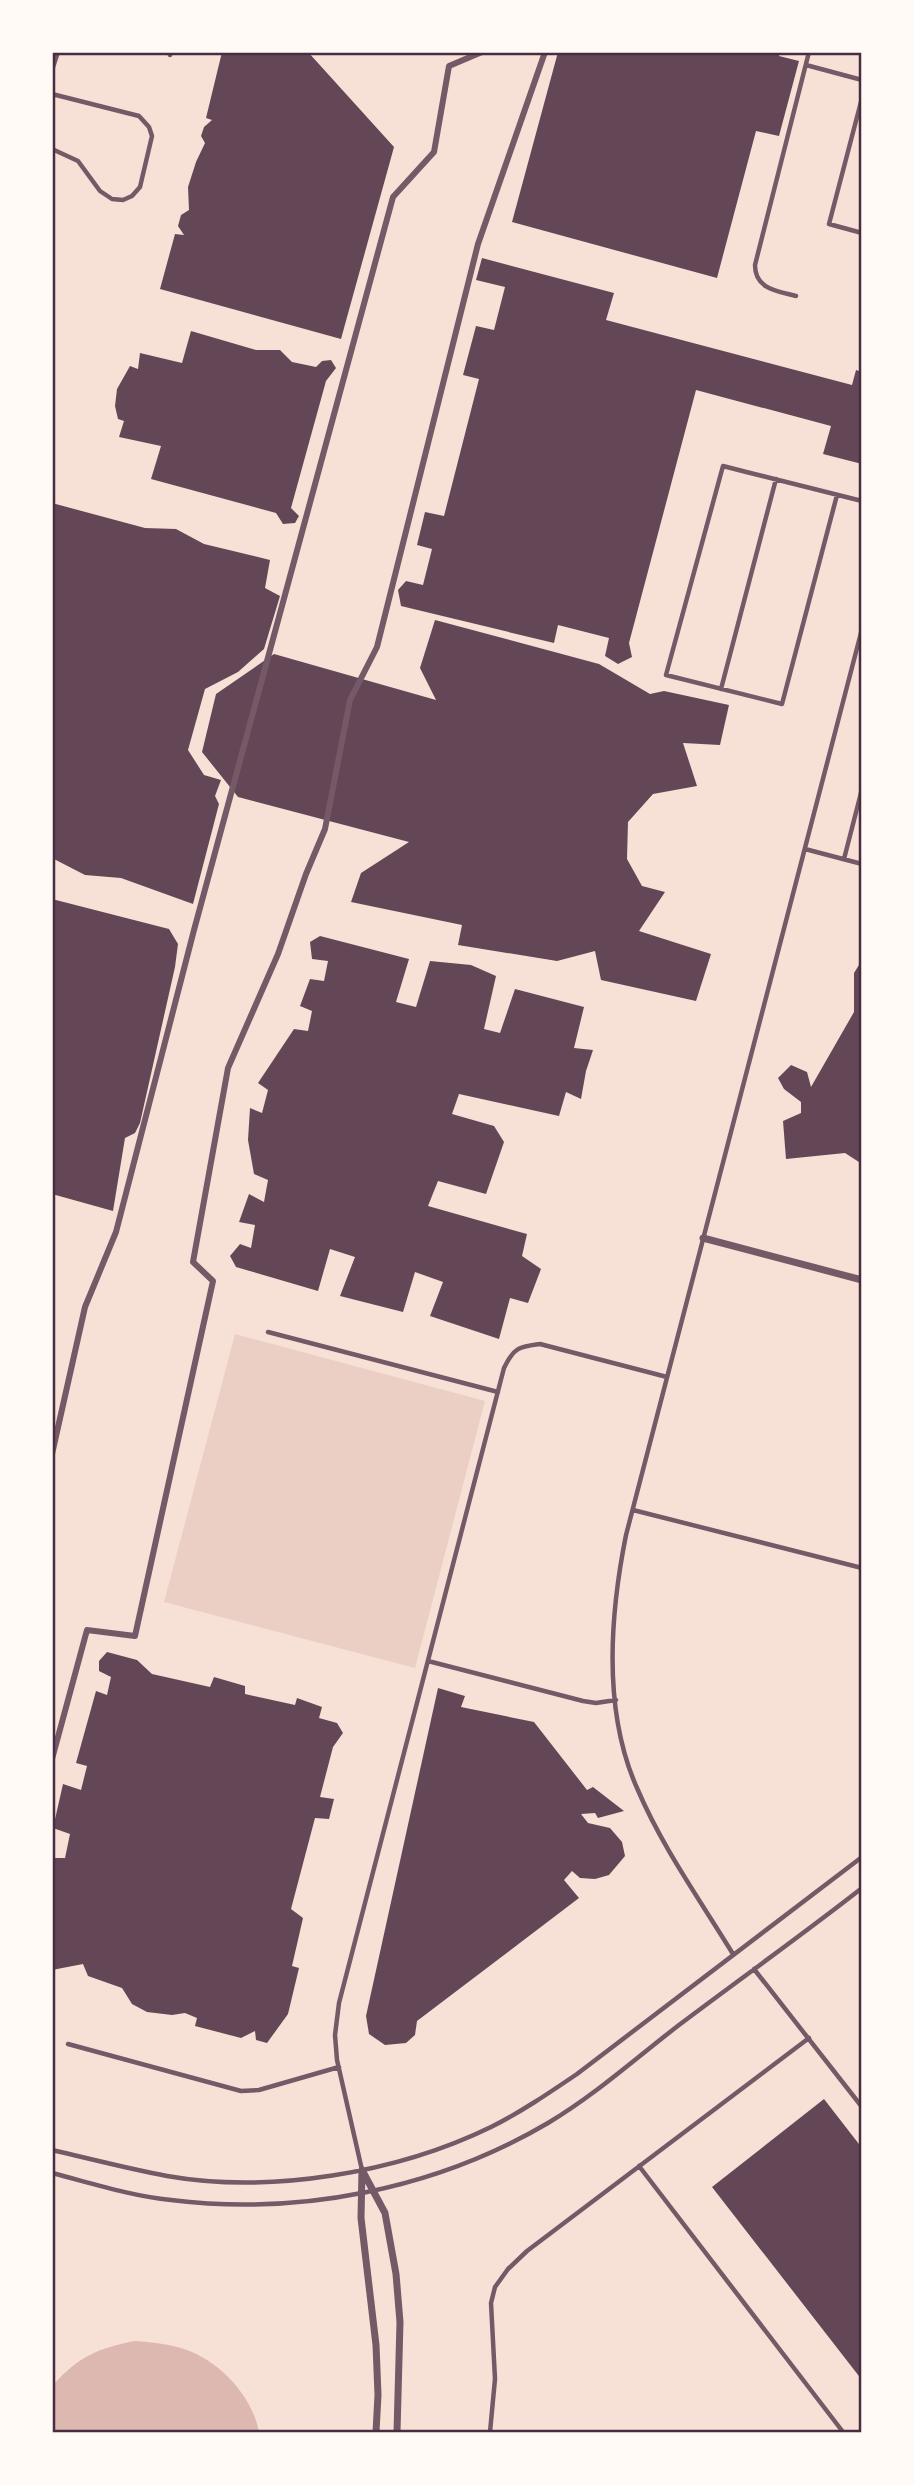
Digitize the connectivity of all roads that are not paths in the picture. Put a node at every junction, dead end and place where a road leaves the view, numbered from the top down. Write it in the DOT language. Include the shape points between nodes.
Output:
graph roads {
  1 [pos="58,52"];
  2 [pos="482,52"];
  3 [pos="545,52"];
  4 [pos="809,52"];
  5 [pos="806,65"];
  6 [pos="52,70"];
  7 [pos="862,80"];
  8 [pos="52,94"];
  9 [pos="862,98"];
  10 [pos="52,149"];
  11 [pos="862,233"];
  12 [pos="796,296"];
  13 [pos="776,480"];
  14 [pos="838,495"];
  15 [pos="862,501"];
  16 [pos="862,629"];
  17 [pos="721,689"];
  18 [pos="862,789"];
  19 [pos="804,849"];
  20 [pos="844,859"];
  21 [pos="862,864"];
  22 [pos="703,1238"];
  23 [pos="862,1280"];
  24 [pos="268,1332"];
  25 [pos="667,1377"];
  26 [pos="498,1392"];
  27 [pos="52,1454"];
  28 [pos="633,1510"];
  29 [pos="862,1568"];
  30 [pos="428,1661"];
  31 [pos="617,1700"];
  32 [pos="52,1759"];
  33 [pos="862,1857"];
  34 [pos="862,1888"];
  35 [pos="733,1954"];
  36 [pos="754,1969"];
  37 [pos="808,2038"];
  38 [pos="68,2044"];
  39 [pos="339,2067"];
  40 [pos="862,2107"];
  41 [pos="52,2150"];
  42 [pos="639,2166"];
  43 [pos="362,2170"];
  44 [pos="52,2173"];
  45 [pos="373,2190"];
  46 [pos="362,2193"];
  47 [pos="376,2432"];
  48 [pos="397,2432"];
  49 [pos="490,2432"];
  50 [pos="843,2432"];
  1 -- 6 [label="lane"];
  2 -- 27 [label="street" via="449,66 434,152 393,197 116,1232 85,1307"];
  3 -- 32 [label="street" via="478,244 377,648 350,700 325,829 228,1068 193,1262 213,1281 135,1636 88,1630"];
  4 -- 5 [label="lane"];
  5 -- 7 [label="lane"];
  5 -- 12 [label="lane" via="755,265 761,285"];
  8 -- 10 [label="lane" via="139,116 152,136 140,187 123,200 100,191 78,161"];
  9 -- 11 [label="lane" via="829,224"];
  13 -- 14 [label="lane"];
  13 -- 17 [label="lane"];
  13 -- 17 [label="lane" via="723,466 666,675"];
  14 -- 15 [label="lane"];
  14 -- 17 [label="lane" via="782,704"];
  16 -- 19 [label="lane"];
  18 -- 20 [label="lane"];
  19 -- 20 [label="lane"];
  19 -- 22 [label="lane"];
  20 -- 21 [label="lane"];
  22 -- 23 [label="street"];
  22 -- 25 [label="lane"];
  24 -- 26 [label="lane"];
  25 -- 26 [label="lane" via="540,1345 520,1347 511,1354"];
  25 -- 28 [label="lane"];
  26 -- 30 [label="lane"];
  28 -- 29 [label="lane"];
  28 -- 31 [label="lane" via="616,1585"];
  30 -- 31 [label="lane" via="583,1701"];
  30 -- 39 [label="lane" via="339,2003 335,2035"];
  31 -- 35 [label="lane" via="620,1732 636,1786 666,1847"];
  33 -- 35 [label="lane"];
  34 -- 36 [label="lane"];
  35 -- 43 [label="lane" via="533,2104 442,2147"];
  36 -- 37 [label="lane"];
  36 -- 45 [label="lane" via="592,2094 547,2123 449,2169"];
  37 -- 40 [label="lane"];
  37 -- 42 [label="lane"];
  38 -- 39 [label="lane" via="241,2091"];
  39 -- 43 [label="lane"];
  41 -- 43 [label="lane" via="203,2179 294,2180"];
  42 -- 49 [label="lane" via="527,2251 495,2287"];
  42 -- 50 [label="lane"];
  43 -- 45 [label="street"];
  43 -- 46 [label="street"];
  44 -- 46 [label="lane" via="169,2200 244,2206"];
  45 -- 46 [label="lane"];
  45 -- 48 [label="street" via="385,2213 396,2274 400,2322"];
  46 -- 47 [label="street" via="376,2345"];
}
